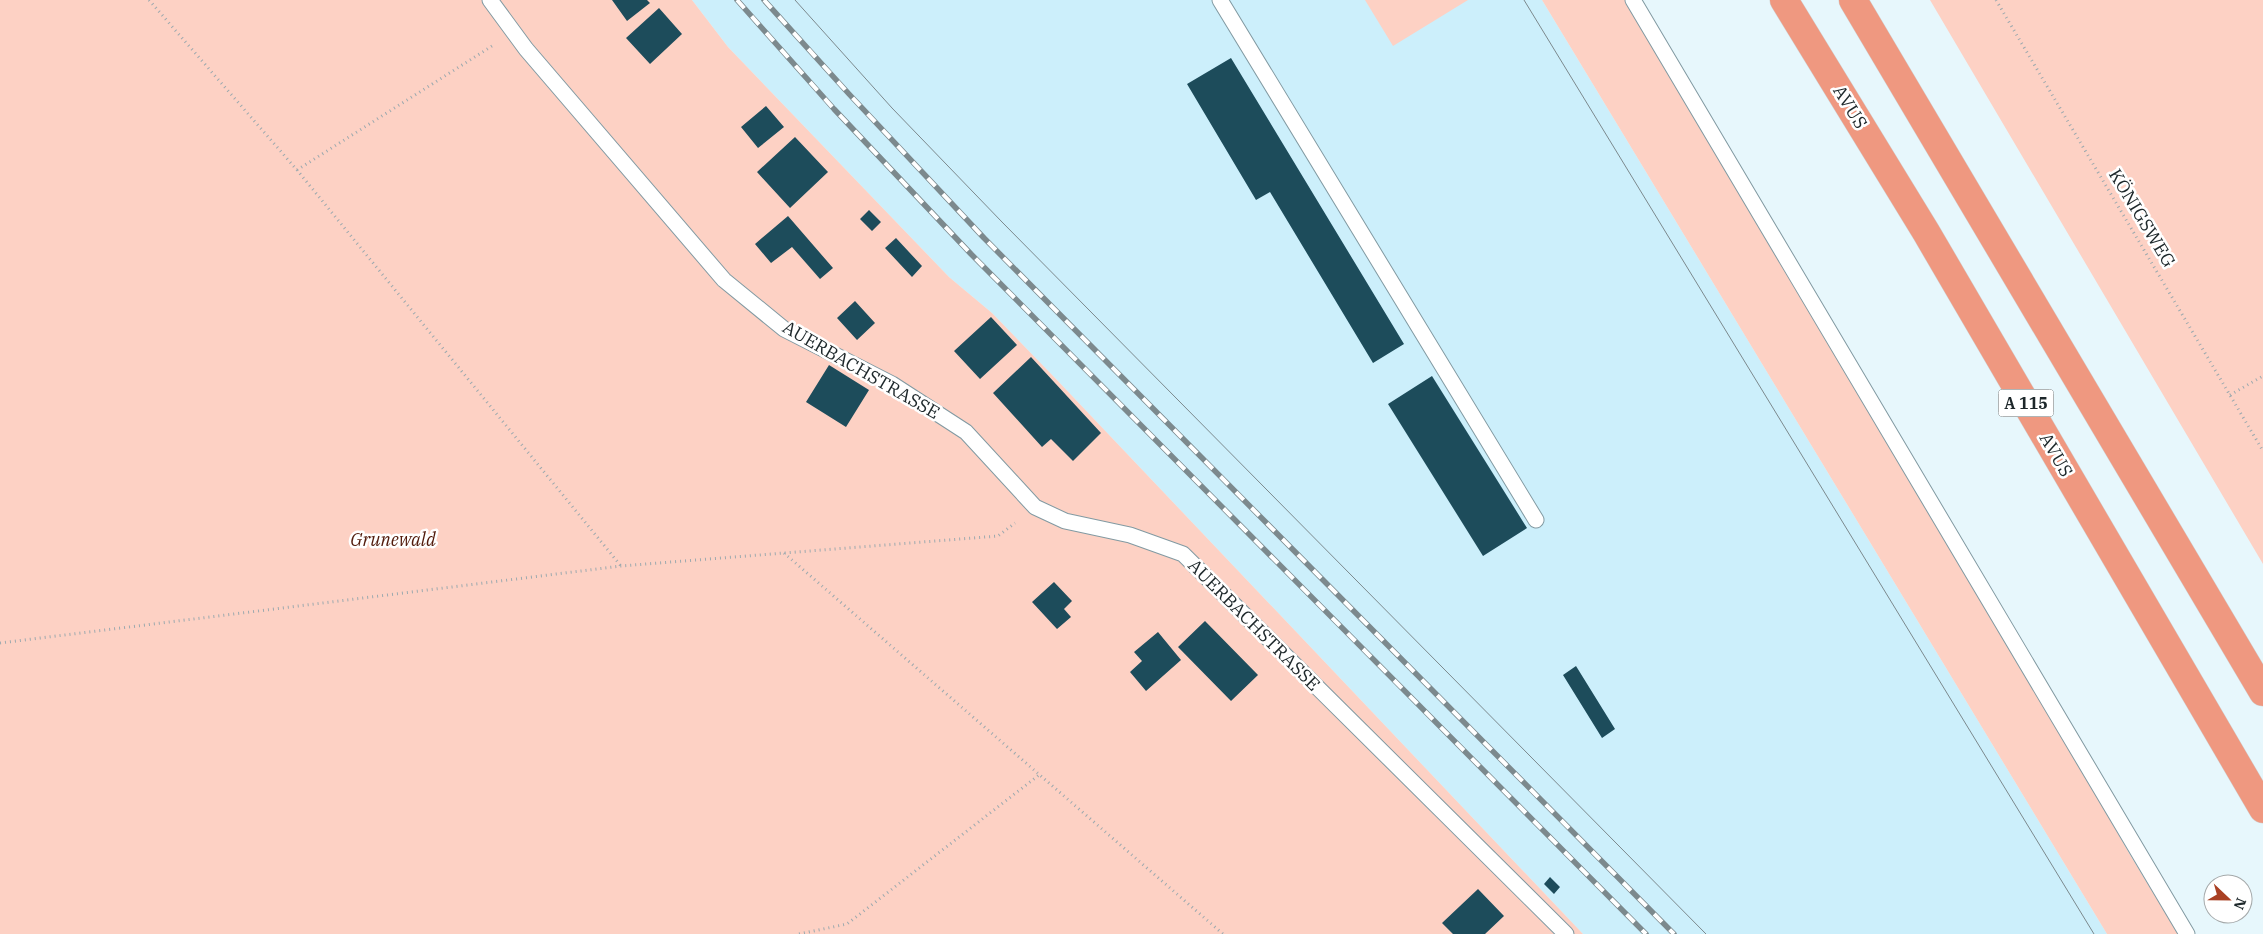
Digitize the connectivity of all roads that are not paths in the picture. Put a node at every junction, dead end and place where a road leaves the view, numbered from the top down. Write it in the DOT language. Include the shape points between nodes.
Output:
graph roads {
  1 [pos="490,0"];
  2 [pos="1220,0"];
  3 [pos="1633,0"];
  4 [pos="1784,0"];
  5 [pos="1853,0"];
  6 [pos="1536,520"];
  7 [pos="2263,692"];
  8 [pos="2263,809"];
  9 [pos="1566,934"];
  10 [pos="2187,934"];
  1 -- 9 [label="lane, AUERBACHSTRASSE" via="514,33 724,280 784,329 892,384 966,432 1035,507 1065,521 1130,535 1183,554"];
  2 -- 6 [label="lane"];
  3 -- 10 [label="lane"];
  4 -- 8 [label="highway, AVUS / A 115" via="1931,240"];
  5 -- 7 [label="highway, A 115"];
}
